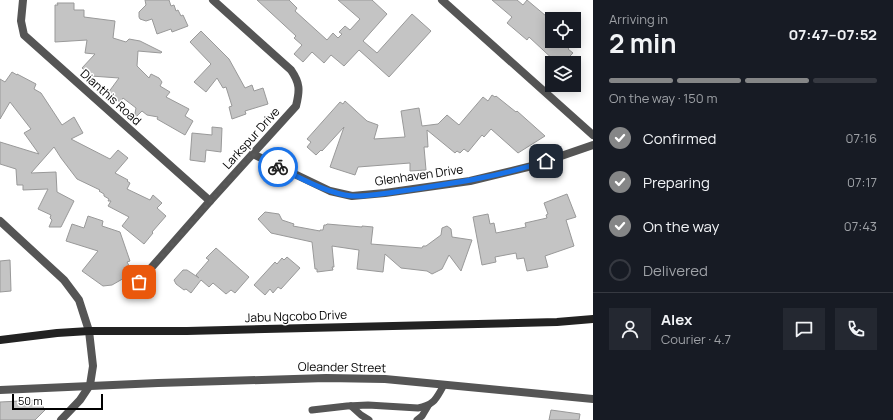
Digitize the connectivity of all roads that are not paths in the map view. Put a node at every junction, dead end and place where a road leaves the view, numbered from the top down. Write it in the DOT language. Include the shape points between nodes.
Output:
graph roads {
  1 [pos="23,0"];
  2 [pos="214,0"];
  3 [pos="442,0"];
  4 [pos="593,135"];
  5 [pos="593,145"];
  6 [pos="252,154"];
  7 [pos="210,201"];
  8 [pos="0,221"];
  9 [pos="129,293"];
  10 [pos="593,319"];
  11 [pos="89,331"];
  12 [pos="0,340"];
  13 [pos="90,385"];
  14 [pos="444,385"];
  15 [pos="0,390"];
  16 [pos="593,399"];
  17 [pos="351,406"];
  18 [pos="428,406"];
  19 [pos="312,410"];
  20 [pos="61,420"];
  21 [pos="369,420"];
  22 [pos="417,420"];
  1 -- 7 [label="street, Dianthis Road" via="21,21 24,35"];
  2 -- 6 [label="street, Larkspur Drive" via="291,70 298,80 300,93 296,106"];
  3 -- 4 [label="street"];
  5 -- 6 [label="street, Glenhaven Drive" via="532,166 470,181 352,196 330,191"];
  6 -- 7 [label="street, Larkspur Drive"];
  7 -- 9 [label="street, Larkspur Drive"];
  8 -- 11 [label="street" via="64,280 79,300"];
  10 -- 11 [label="main road, Jabu Ngcobo Drive" via="187,331"];
  11 -- 12 [label="main road, Jabu Ngcobo Drive"];
  11 -- 13 [label="street" via="93,366"];
  13 -- 14 [label="street, Oleander Street" via="326,378 385,379"];
  13 -- 15 [label="street, Oleander Street"];
  13 -- 20 [label="street"];
  14 -- 16 [label="street, Oleander Street"];
  14 -- 18 [label="lane" via="435,401"];
  17 -- 18 [label="lane"];
  17 -- 19 [label="lane"];
  17 -- 21 [label="lane"];
  18 -- 22 [label="lane"];
}
